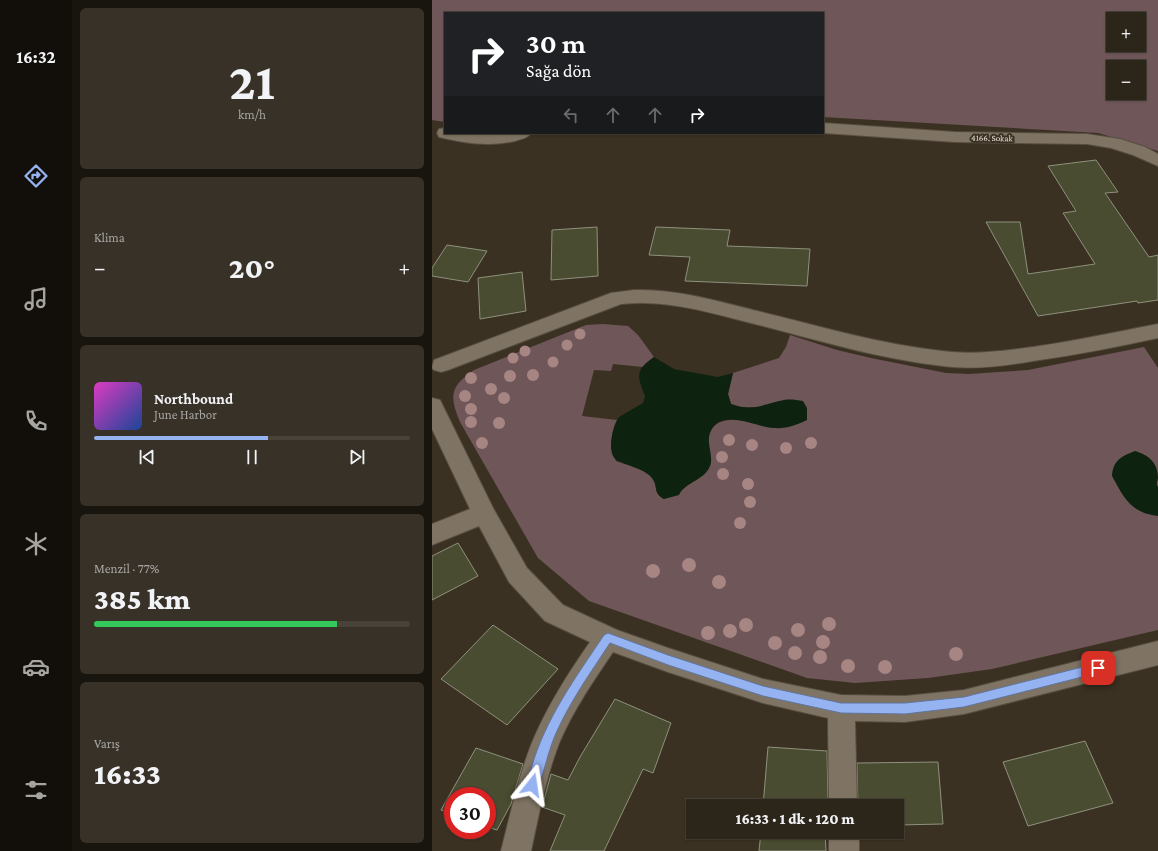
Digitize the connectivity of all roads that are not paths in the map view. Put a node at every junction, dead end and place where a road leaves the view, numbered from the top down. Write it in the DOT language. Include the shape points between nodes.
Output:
graph roads {
  1 [pos="824,128"];
  2 [pos="432,130"];
  3 [pos="444,133"];
  4 [pos="450,134"];
  5 [pos="521,134"];
  6 [pos="1158,161"];
  7 [pos="1158,331"];
  8 [pos="435,366"];
  9 [pos="432,406"];
  10 [pos="484,513"];
  11 [pos="432,535"];
  12 [pos="608,638"];
  13 [pos="1158,653"];
  14 [pos="841,708"];
  15 [pos="843,799"];
  16 [pos="844,839"];
  17 [pos="516,851"];
  18 [pos="844,851"];
  1 -- 6 [label="street, 4166. Sokak" via="955,138 1087,139 1114,143 1139,151"];
  2 -- 3 [label="street"];
  4 -- 5 [label="street" via="473,139 512,138"];
  7 -- 8 [label="street" via="1060,351 1009,358 944,359 872,345 674,298 636,295 612,300"];
  9 -- 10 [label="street"];
  10 -- 11 [label="street"];
  10 -- 12 [label="street" via="518,575 554,612"];
  12 -- 14 [label="street" via="763,691"];
  12 -- 17 [label="street" via="570,694 552,729 539,762"];
  13 -- 14 [label="street" via="964,702 905,709"];
  14 -- 15 [label="street"];
  16 -- 18 [label="street"];
}
